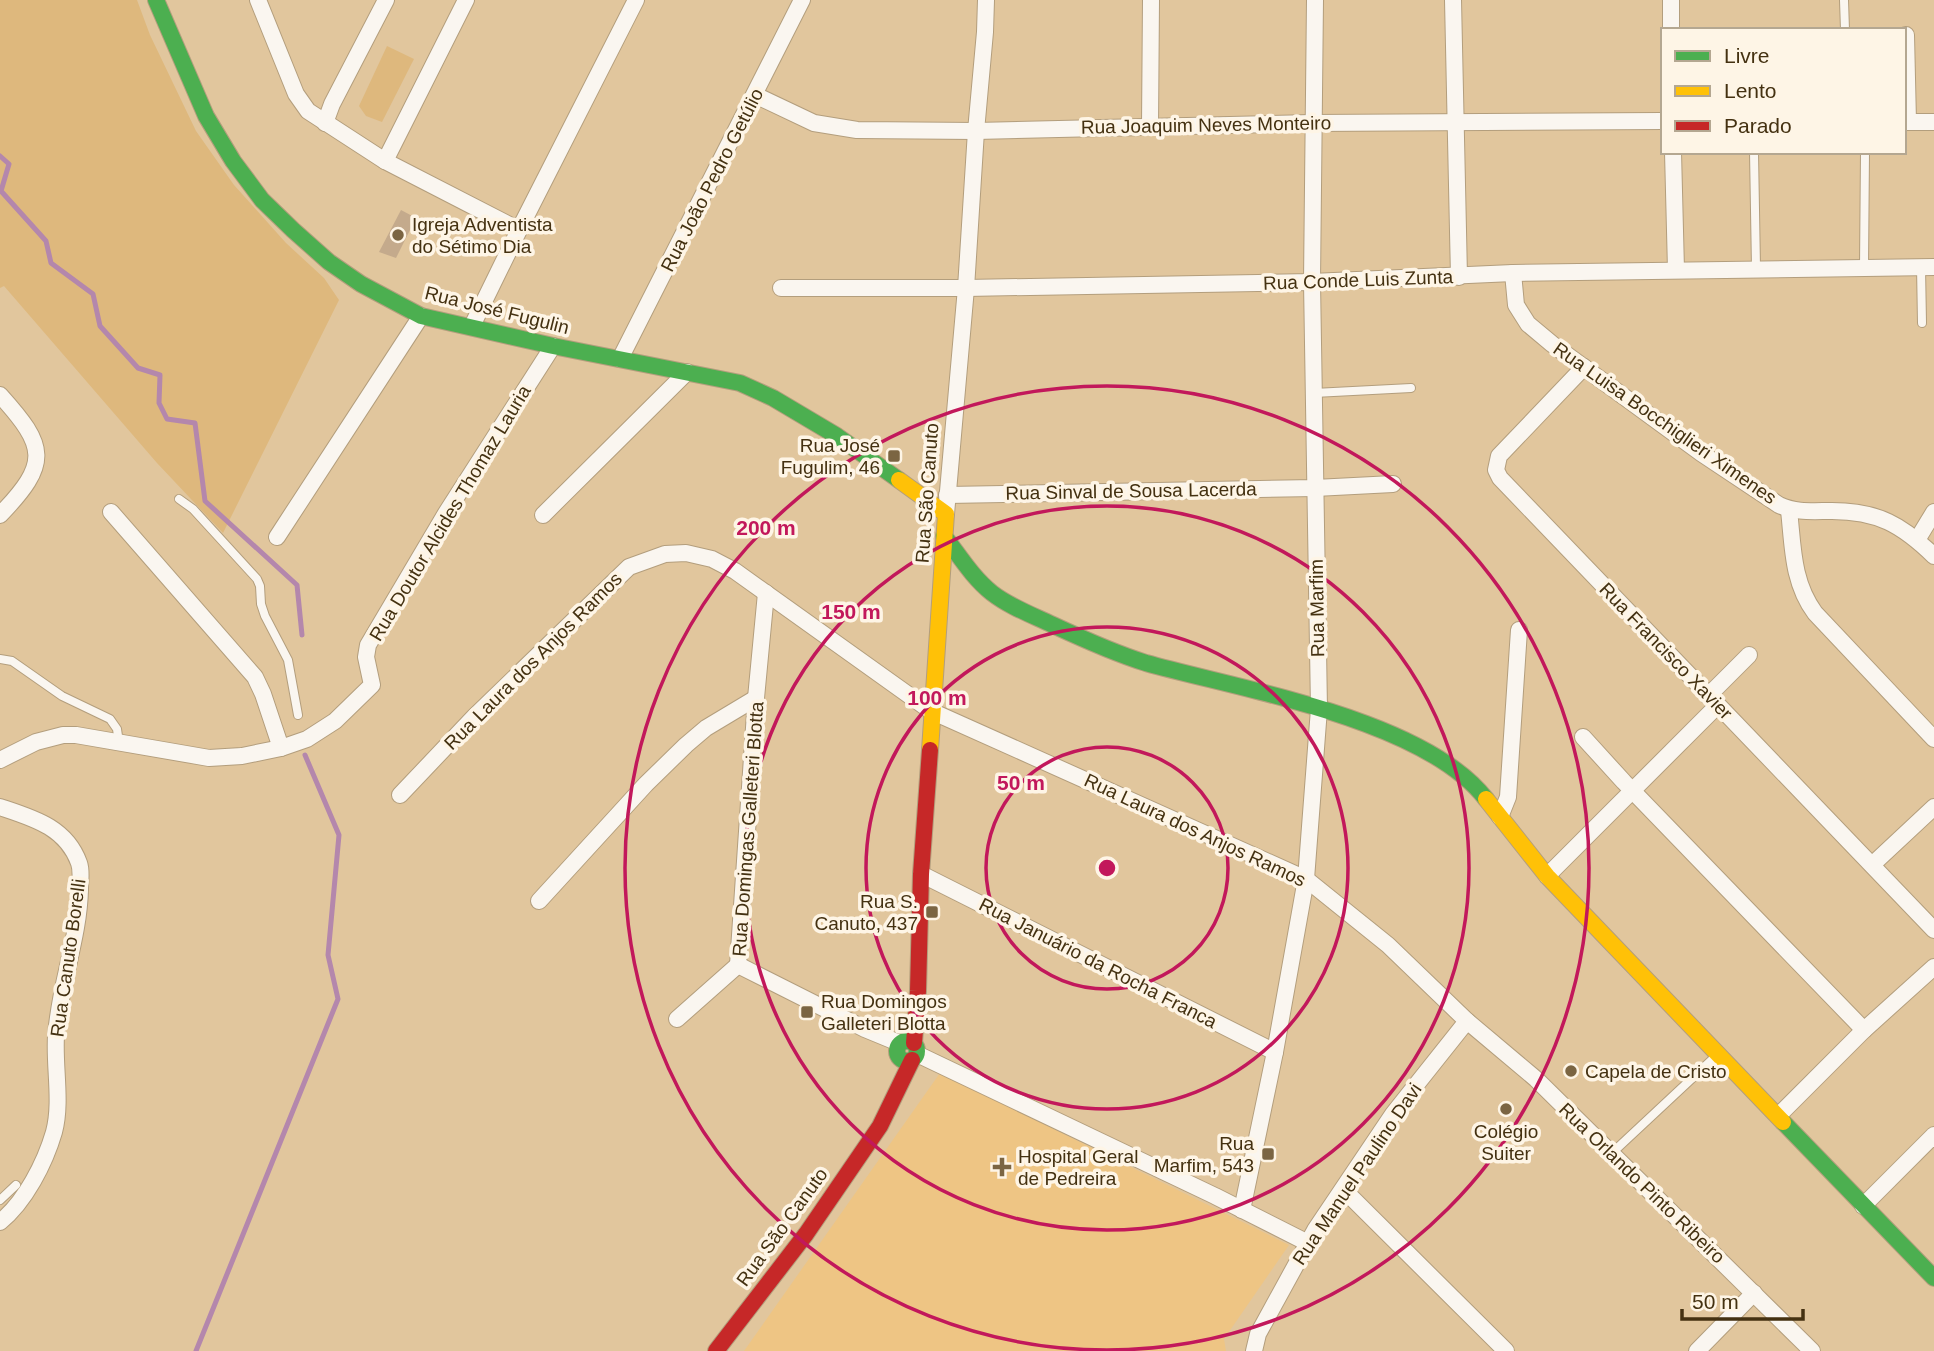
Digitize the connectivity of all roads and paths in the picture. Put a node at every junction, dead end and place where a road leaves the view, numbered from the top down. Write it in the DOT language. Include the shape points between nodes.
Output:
graph roads {
  1 [pos="156,0"];
  2 [pos="258,0"];
  3 [pos="386,0"];
  4 [pos="466,0"];
  5 [pos="636,0"];
  6 [pos="802,0"];
  7 [pos="986,0"];
  8 [pos="1151,0"];
  9 [pos="1315,0"];
  10 [pos="1453,0"];
  11 [pos="1671,0"];
  12 [pos="1844,0"];
  13 [pos="1671,28"];
  14 [pos="1845,28"];
  15 [pos="1906,35"];
  16 [pos="755,96"];
  17 [pos="1661,121"];
  18 [pos="1456,122"];
  19 [pos="1906,122"];
  20 [pos="1934,122"];
  21 [pos="324,123"];
  22 [pos="1312,123"];
  23 [pos="1150,126"];
  24 [pos="976,131"];
  25 [pos="1673,154"];
  26 [pos="1754,154"];
  27 [pos="1865,154"];
  28 [pos="385,161"];
  29 [pos="519,230"];
  30 [pos="1928,267"];
  31 [pos="1756,268"];
  32 [pos="1864,268"];
  33 [pos="1676,270"];
  34 [pos="1513,273"];
  35 [pos="1459,276"];
  36 [pos="1312,282"];
  37 [pos="781,288"];
  38 [pos="966,288"];
  39 [pos="421,316"];
  40 [pos="1922,323"];
  41 [pos="472,326"];
  42 [pos="553,346"];
  43 [pos="620,359"];
  44 [pos="1584,367"];
  45 [pos="687,372"];
  46 [pos="1411,387"];
  47 [pos="1314,393"];
  48 [pos="0,395"];
  49 [pos="1393,484"];
  50 [pos="1315,488"];
  51 [pos="947,495"];
  52 [pos="178,499"];
  53 [pos="1789,510"];
  54 [pos="1934,512"];
  55 [pos="111,513"];
  56 [pos="946,514"];
  57 [pos="0,515"];
  58 [pos="543,515"];
  59 [pos="944,536"];
  60 [pos="277,537"];
  61 [pos="1917,540"];
  62 [pos="1934,556"];
  63 [pos="766,593"];
  64 [pos="1519,630"];
  65 [pos="1749,655"];
  66 [pos="0,659"];
  67 [pos="756,698"];
  68 [pos="1713,701"];
  69 [pos="1319,709"];
  70 [pos="931,711"];
  71 [pos="298,715"];
  72 [pos="1583,737"];
  73 [pos="1934,739"];
  74 [pos="119,743"];
  75 [pos="281,748"];
  76 [pos="0,760"];
  77 [pos="1633,791"];
  78 [pos="400,795"];
  79 [pos="0,807"];
  80 [pos="1934,807"];
  81 [pos="1500,817"];
  82 [pos="1873,864"];
  83 [pos="921,874"];
  84 [pos="1547,876"];
  85 [pos="1306,878"];
  86 [pos="539,901"];
  87 [pos="1934,930"];
  88 [pos="738,965"];
  89 [pos="1934,967"];
  90 [pos="677,1019"];
  91 [pos="1467,1021"];
  92 [pos="1864,1030"];
  93 [pos="906,1049"];
  94 [pos="1275,1052"];
  95 [pos="1718,1054"];
  96 [pos="1778,1116"];
  97 [pos="1934,1135"];
  98 [pos="1612,1153"];
  99 [pos="16,1185"];
  100 [pos="1344,1190"];
  101 [pos="0,1200"];
  102 [pos="1863,1206"];
  103 [pos="1242,1210"];
  104 [pos="0,1222"];
  105 [pos="1308,1243"];
  106 [pos="1934,1278"];
  107 [pos="1754,1293"];
  108 [pos="1255,1346"];
  109 [pos="716,1351"];
  110 [pos="1506,1351"];
  111 [pos="1697,1351"];
  112 [pos="1812,1351"];
  1 -- 39 [label="street, Rua José Fugulin" via="206,116 262,200 329,262"];
  2 -- 21 [label="street" via="296,94"];
  3 -- 21 [label="street"];
  4 -- 28 [label="street"];
  5 -- 29 [label="street"];
  6 -- 16 [label="street, Rua João Pedro Getúlio"];
  7 -- 24 [label="street, Rua São Canuto"];
  8 -- 23 [label="street"];
  9 -- 22 [label="street, Rua Marfim"];
  10 -- 18 [label="street"];
  11 -- 13 [label="street"];
  12 -- 14 [label="lane"];
  15 -- 19 [label="street"];
  16 -- 24 [label="street, Rua Joaquim Neves Monteiro" via="814,123 842,130"];
  16 -- 43 [label="street, Rua João Pedro Getúlio"];
  17 -- 18 [label="street, Rua Joaquim Neves Monteiro"];
  18 -- 22 [label="street, Rua Joaquim Neves Monteiro"];
  18 -- 35 [label="street"];
  19 -- 20 [label="street"];
  21 -- 28 [label="street"];
  22 -- 23 [label="street, Rua Joaquim Neves Monteiro"];
  22 -- 36 [label="street, Rua Marfim"];
  23 -- 24 [label="street, Rua Joaquim Neves Monteiro"];
  24 -- 38 [label="street, Rua São Canuto"];
  25 -- 33 [label="street"];
  26 -- 31 [label="lane"];
  27 -- 32 [label="lane"];
  28 -- 29 [label="street"];
  29 -- 41 [label="street"];
  30 -- 32 [label="street, Rua Conde Luis Zunta"];
  30 -- 40 [label="lane"];
  31 -- 32 [label="street, Rua Conde Luis Zunta"];
  31 -- 33 [label="street, Rua Conde Luis Zunta"];
  33 -- 34 [label="street, Rua Conde Luis Zunta"];
  34 -- 35 [label="street, Rua Conde Luis Zunta"];
  34 -- 44 [label="street, Rua Luisa Bocchiglieri Ximenes" via="1517,305 1528,324"];
  35 -- 36 [label="street, Rua Conde Luis Zunta"];
  36 -- 38 [label="street, Rua Conde Luis Zunta"];
  36 -- 47 [label="street, Rua Marfim"];
  37 -- 38 [label="street, Rua Conde Luis Zunta"];
  38 -- 51 [label="street, Rua São Canuto"];
  39 -- 41 [label="street, Rua José Fugulin"];
  39 -- 60 [label="street"];
  41 -- 42 [label="street, Rua José Fugulin"];
  42 -- 43 [label="street, Rua José Fugulin"];
  42 -- 75 [label="street, Rua Doutor Alcides Thomaz Lauria" via="368,645 372,685 335,721 307,739"];
  43 -- 45 [label="street, Rua José Fugulin"];
  44 -- 53 [label="street, Rua Luisa Bocchiglieri Ximenes" via="1701,453"];
  44 -- 68 [label="street, Rua Francisco Xavier" via="1499,456 1496,470"];
  45 -- 56 [label="street, Rua José Fugulin" via="740,383 773,398 843,440"];
  45 -- 58 [label="street"];
  46 -- 47 [label="lane"];
  47 -- 50 [label="street, Rua Marfim"];
  48 -- 57 [label="street" via="34,438 37,460 19,496"];
  49 -- 50 [label="street, Rua Sinval de Sousa Lacerda"];
  50 -- 51 [label="street, Rua Sinval de Sousa Lacerda"];
  50 -- 69 [label="street, Rua Marfim"];
  51 -- 56 [label="street, Rua São Canuto"];
  52 -- 71 [label="lane" via="193,509 261,586 265,616 288,660"];
  53 -- 61 [label="street" via="1873,516 1899,526"];
  53 -- 73 [label="street, Rua Luisa Bocchiglieri Ximenes" via="1794,562 1806,600"];
  54 -- 61 [label="street"];
  55 -- 75 [label="street" via="256,677"];
  56 -- 59 [label="street, Rua São Canuto"];
  59 -- 69 [label="street" via="976,578 1022,611 1144,662"];
  59 -- 70 [label="street, Rua São Canuto"];
  61 -- 62 [label="street"];
  63 -- 67 [label="street, Rua Domingas Galleteri Blotta"];
  63 -- 70 [label="street, Rua Laura dos Anjos Ramos"];
  63 -- 78 [label="street, Rua Laura dos Anjos Ramos" via="735,570 686,553 665,554 629,567"];
  64 -- 81 [label="street" via="1508,797"];
  65 -- 68 [label="street"];
  66 -- 74 [label="lane" via="12,661 62,696 110,719"];
  67 -- 86 [label="street" via="686,745"];
  67 -- 88 [label="street, Rua Domingas Galleteri Blotta"];
  68 -- 77 [label="street"];
  68 -- 82 [label="street, Rua Francisco Xavier"];
  69 -- 81 [label="street" via="1385,730 1458,769"];
  69 -- 85 [label="street, Rua Marfim"];
  70 -- 83 [label="street, Rua São Canuto"];
  70 -- 85 [label="street, Rua Laura dos Anjos Ramos"];
  72 -- 77 [label="street"];
  74 -- 75 [label="street" via="209,758"];
  74 -- 76 [label="street" via="63,735"];
  77 -- 84 [label="street"];
  77 -- 92 [label="street"];
  79 -- 104 [label="street, Rua Canuto Borelli" via="40,820 58,832 81,866 73,947 56,1034 54,1131 33,1181"];
  80 -- 82 [label="street"];
  81 -- 84 [label="street"];
  82 -- 87 [label="street, Rua Francisco Xavier"];
  83 -- 93 [label="street, Rua São Canuto" via="918,990"];
  83 -- 94 [label="street, Rua Januário da Rocha Franca"];
  84 -- 95 [label="street"];
  85 -- 91 [label="street, Rua Laura dos Anjos Ramos" via="1388,945"];
  85 -- 94 [label="street, Rua Marfim"];
  88 -- 90 [label="street"];
  88 -- 93 [label="street, Rua Domingas Galleteri Blotta"];
  89 -- 92 [label="street"];
  91 -- 98 [label="street, Rua Orlando Pinto Ribeiro" via="1536,1079"];
  91 -- 100 [label="street, Rua Manuel Paulino Davi" via="1393,1114"];
  92 -- 96 [label="street"];
  93 -- 103 [label="street, Rua Domingas Galleteri Blotta"];
  93 -- 109 [label="street, Rua São Canuto" via="880,1126 806,1234"];
  94 -- 103 [label="street, Rua Marfim"];
  95 -- 96 [label="street"];
  95 -- 98 [label="lane"];
  96 -- 102 [label="street"];
  97 -- 102 [label="street"];
  98 -- 107 [label="street, Rua Orlando Pinto Ribeiro"];
  99 -- 101 [label="lane"];
  100 -- 105 [label="street, Rua Manuel Paulino Davi"];
  100 -- 110 [label="street"];
  102 -- 106 [label="street"];
  103 -- 105 [label="street, Rua Domingas Galleteri Blotta"];
  105 -- 108 [label="street, Rua Manuel Paulino Davi"];
  107 -- 111 [label="street"];
  107 -- 112 [label="street, Rua Orlando Pinto Ribeiro"];
}
